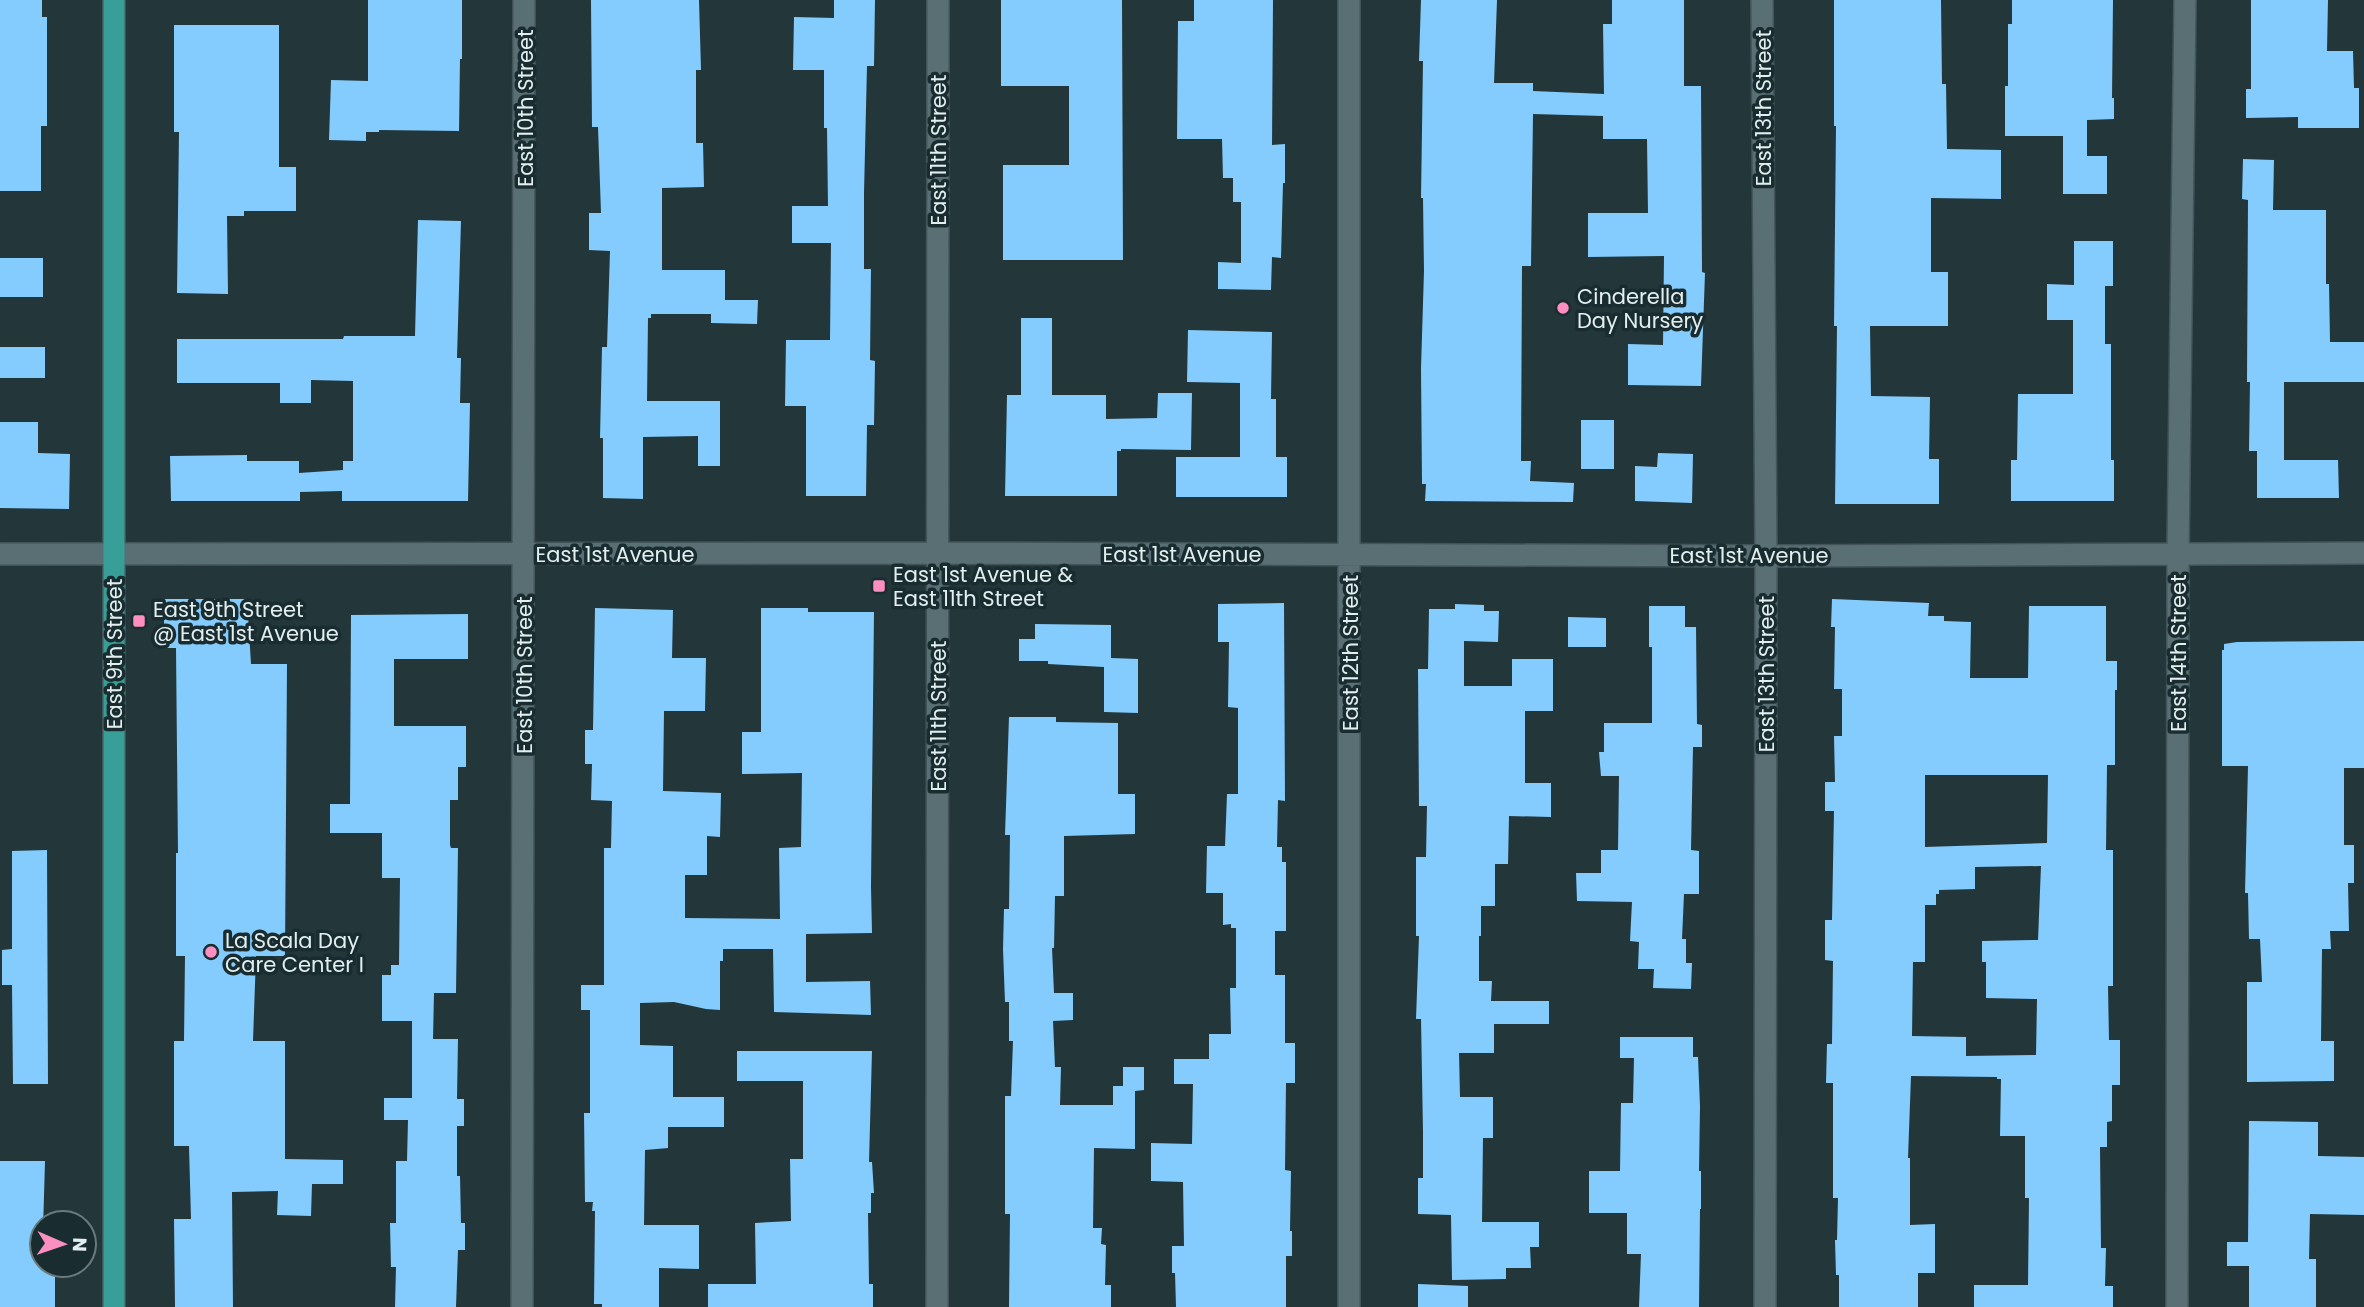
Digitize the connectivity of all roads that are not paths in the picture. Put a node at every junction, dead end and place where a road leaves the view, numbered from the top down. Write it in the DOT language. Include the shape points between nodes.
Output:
graph roads {
  1 [pos="114,0"];
  2 [pos="524,0"];
  3 [pos="938,0"];
  4 [pos="1349,0"];
  5 [pos="1762,0"];
  6 [pos="2185,0"];
  7 [pos="114,553"];
  8 [pos="938,553"];
  9 [pos="2178,553"];
  10 [pos="2364,553"];
  11 [pos="0,554"];
  12 [pos="525,554"];
  13 [pos="1350,554"];
  14 [pos="1766,556"];
  15 [pos="114,1307"];
  16 [pos="522,1307"];
  17 [pos="937,1307"];
  18 [pos="1349,1307"];
  19 [pos="1765,1307"];
  20 [pos="2177,1307"];
  1 -- 7 [label="main road, East 9th Street"];
  2 -- 12 [label="street, East 10th Street"];
  3 -- 8 [label="street, East 11th Street"];
  4 -- 13 [label="street, East 12th Street"];
  5 -- 14 [label="street, East 13th Street"];
  6 -- 9 [label="street, East 14th Street"];
  7 -- 11 [label="street, East 1st Avenue"];
  7 -- 12 [label="street, East 1st Avenue"];
  7 -- 15 [label="main road, East 9th Street"];
  8 -- 12 [label="street, East 1st Avenue"];
  8 -- 13 [label="street, East 1st Avenue"];
  8 -- 17 [label="street, East 11th Street"];
  9 -- 10 [label="street, East 1st Avenue"];
  9 -- 14 [label="street, East 1st Avenue"];
  9 -- 20 [label="street, East 14th Street"];
  12 -- 16 [label="street, East 10th Street"];
  13 -- 14 [label="street, East 1st Avenue"];
  13 -- 18 [label="street, East 12th Street"];
  14 -- 19 [label="street, East 13th Street"];
}
